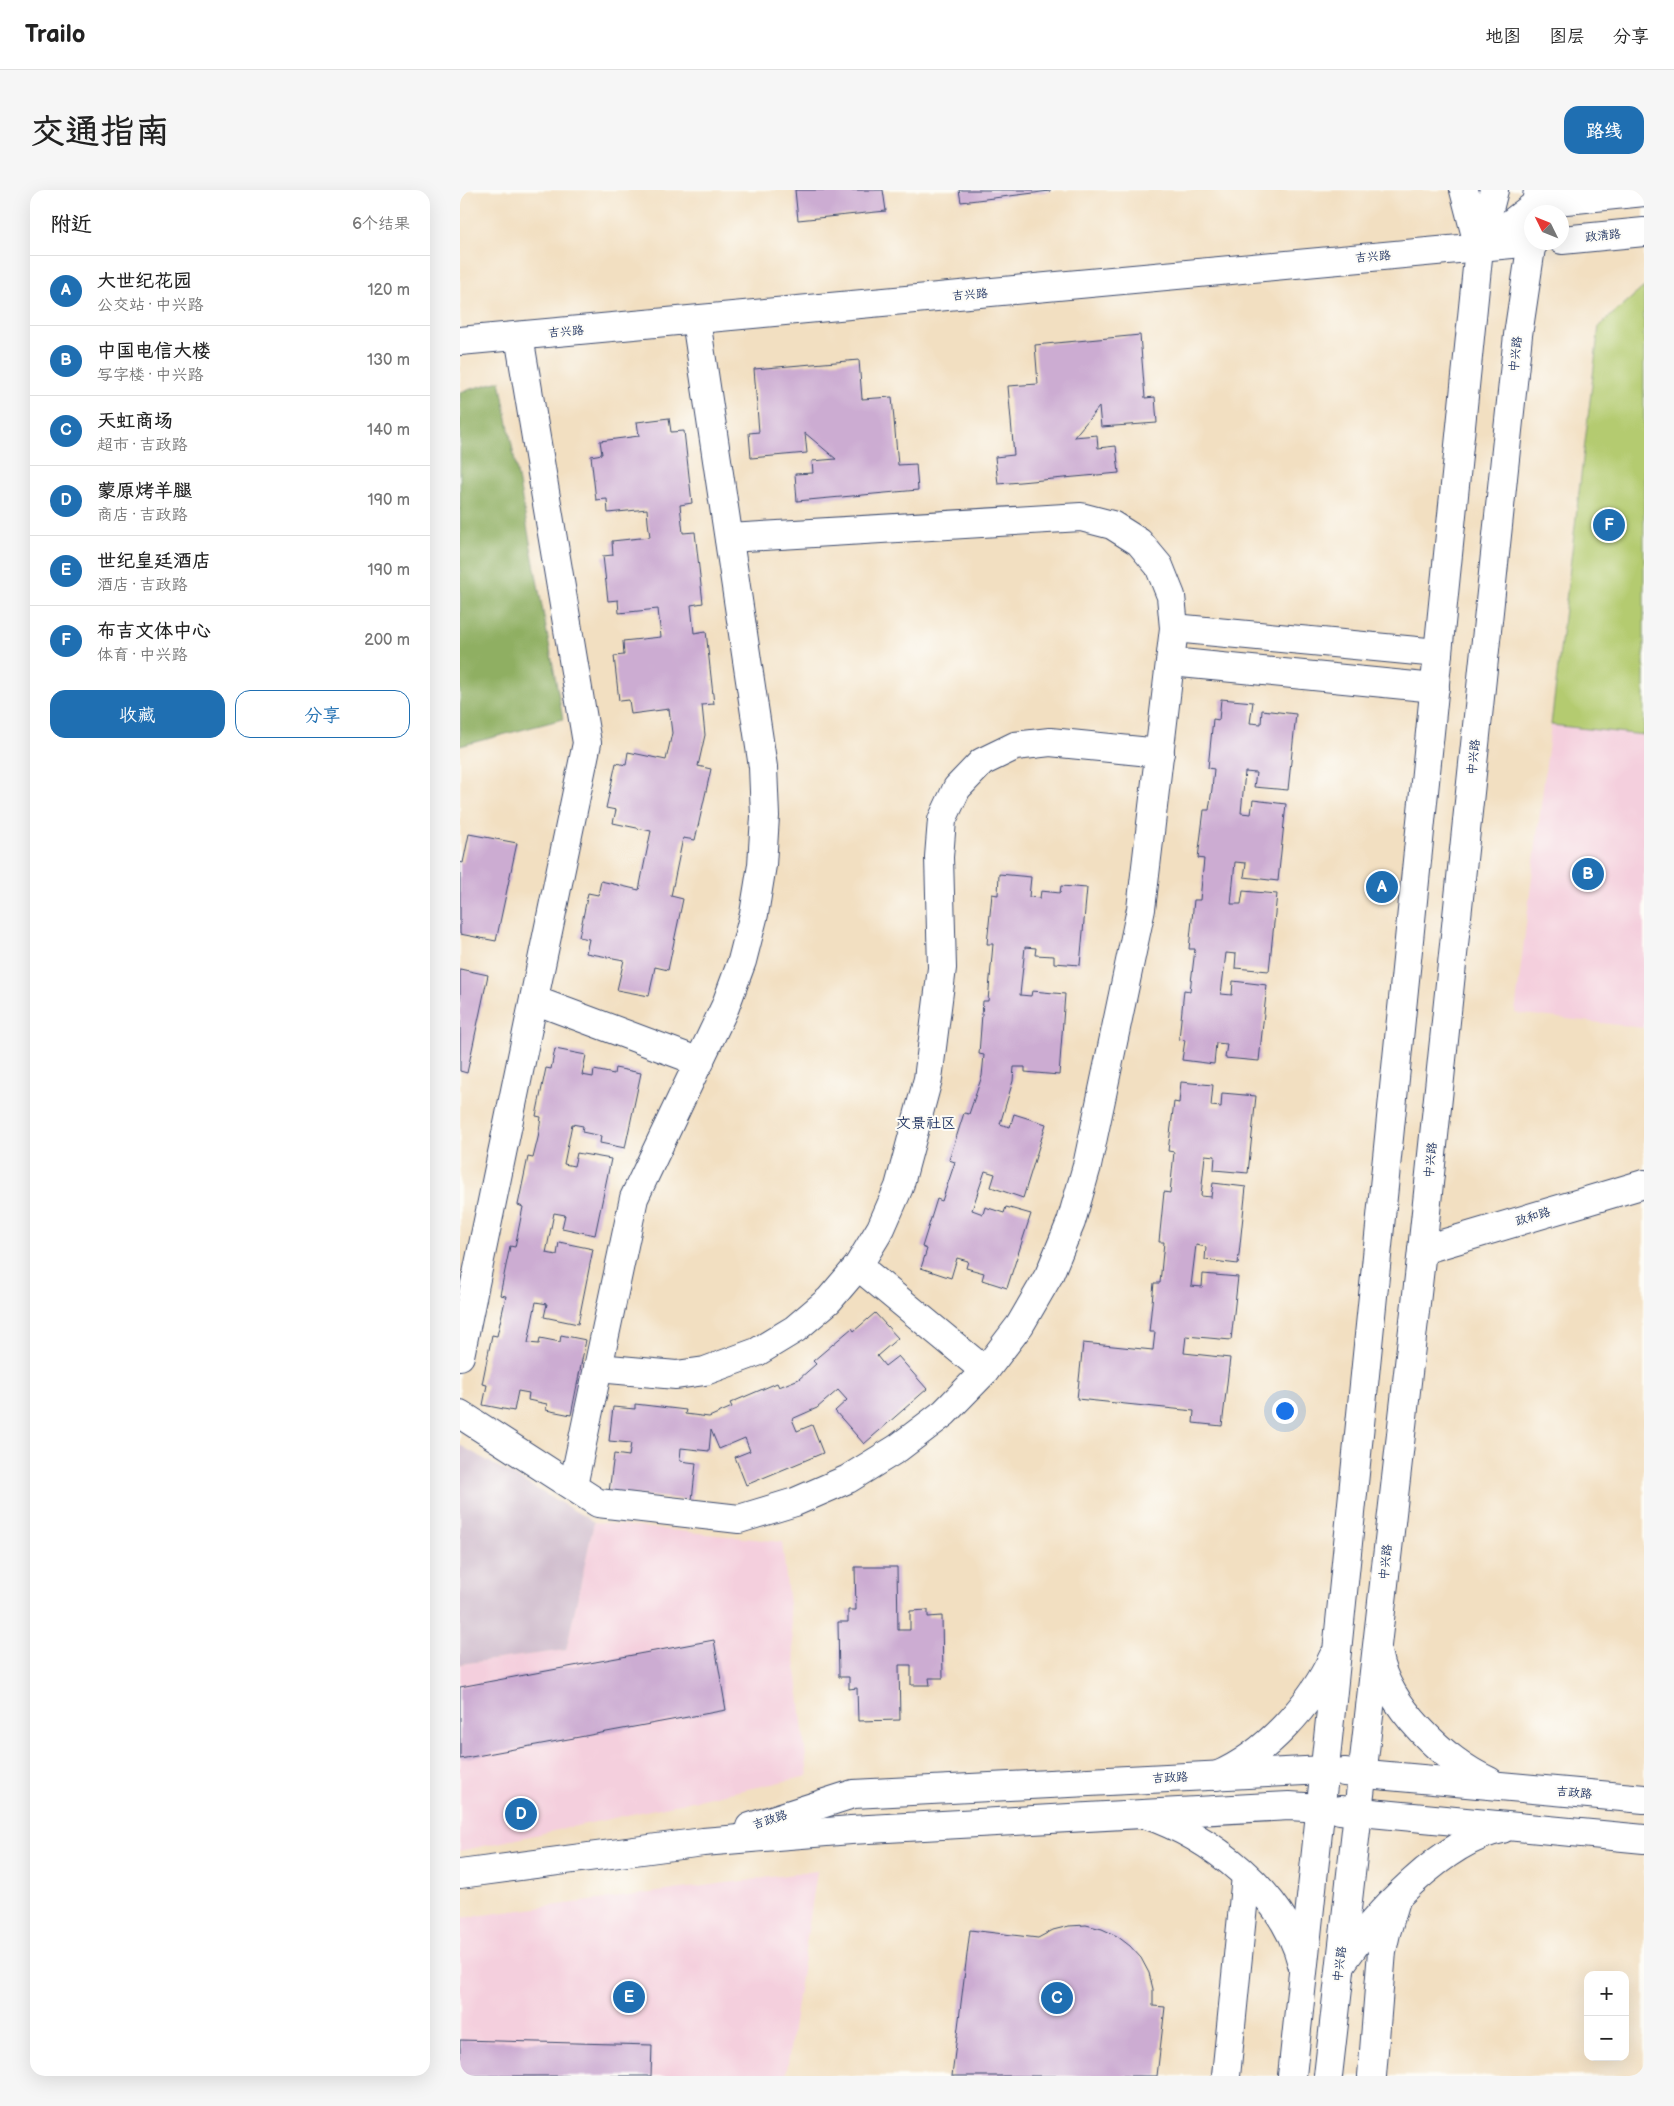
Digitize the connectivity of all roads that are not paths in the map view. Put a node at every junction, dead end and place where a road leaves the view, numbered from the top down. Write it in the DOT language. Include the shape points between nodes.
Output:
graph roads {
  1 [pos="1464,190"];
  2 [pos="1494,190"];
  3 [pos="1644,192"];
  4 [pos="1537,202"];
  5 [pos="1644,232"];
  6 [pos="1569,239"];
  7 [pos="1524,243"];
  8 [pos="1479,248"];
  9 [pos="1530,250"];
  10 [pos="696,320"];
  11 [pos="520,336"];
  12 [pos="460,341"];
  13 [pos="729,538"];
  14 [pos="1174,628"];
  15 [pos="1438,653"];
  16 [pos="1171,662"];
  17 [pos="1434,688"];
  18 [pos="1160,752"];
  19 [pos="534,1000"];
  20 [pos="700,1062"];
  21 [pos="1644,1184"];
  22 [pos="1422,1250"];
  23 [pos="858,1266"];
  24 [pos="460,1356"];
  25 [pos="598,1368"];
  26 [pos="985,1371"];
  27 [pos="460,1414"];
  28 [pos="572,1486"];
  29 [pos="1338,1644"];
  30 [pos="1377,1647"];
  31 [pos="1325,1770"];
  32 [pos="1362,1773"];
  33 [pos="1216,1776"];
  34 [pos="1505,1786"];
  35 [pos="1644,1799"];
  36 [pos="1321,1808"];
  37 [pos="1358,1812"];
  38 [pos="1144,1814"];
  39 [pos="1511,1827"];
  40 [pos="1644,1839"];
  41 [pos="703,1842"];
  42 [pos="460,1874"];
  43 [pos="1246,1876"];
  44 [pos="1398,1896"];
  45 [pos="1340,1966"];
  46 [pos="1303,1971"];
  47 [pos="1226,2076"];
  48 [pos="1292,2076"];
  49 [pos="1328,2076"];
  50 [pos="1372,2076"];
  1 -- 8 [label="main road"];
  2 -- 8 [label="main road"];
  3 -- 4 [label="main road"];
  4 -- 8 [label="main road"];
  5 -- 6 [label="main road, 政清路"];
  7 -- 8 [label="main road"];
  8 -- 10 [label="main road, 吉兴路"];
  8 -- 15 [label="main road"];
  9 -- 22 [label="main road, 中兴路" via="1518,335"];
  10 -- 11 [label="main road, 吉兴路"];
  10 -- 13 [label="main road"];
  11 -- 12 [label="main road, 吉兴路"];
  11 -- 19 [label="main road" via="588,743"];
  13 -- 14 [label="main road" via="1080,517 1112,525 1139,542 1159,566 1172,596"];
  13 -- 20 [label="main road" via="763,767 764,835 754,914 742,961"];
  14 -- 15 [label="main road"];
  14 -- 16 [label="main road"];
  15 -- 17 [label="main road"];
  16 -- 17 [label="main road"];
  16 -- 18 [label="main road"];
  17 -- 29 [label="main road"];
  18 -- 23 [label="main road" via="1050,742 1015,746 982,762 957,788 942,820 939,856 942,968 928,1079 899,1187 881,1228"];
  18 -- 26 [label="main road" via="1140,909 1087,1166 1071,1222 1049,1275 1020,1324"];
  19 -- 20 [label="main road"];
  19 -- 24 [label="main road"];
  20 -- 25 [label="main road" via="634,1198"];
  21 -- 22 [label="main road, 政和路"];
  22 -- 30 [label="main road, 中兴路"];
  23 -- 25 [label="main road" via="829,1300 795,1329 757,1352 705,1371 676,1375"];
  23 -- 26 [label="main road"];
  25 -- 28 [label="main road"];
  26 -- 28 [label="main road" via="944,1412 898,1448 848,1479 795,1502 739,1519 598,1503"];
  27 -- 28 [label="main road"];
  29 -- 31 [label="main road"];
  29 -- 33 [label="main road" via="1325,1673 1294,1715 1245,1761"];
  30 -- 32 [label="main road, 中兴路"];
  30 -- 34 [label="main road" via="1392,1692 1420,1729 1459,1764"];
  31 -- 32 [label="main road, 吉政路"];
  31 -- 33 [label="main road, 吉政路"];
  31 -- 36 [label="main road"];
  32 -- 34 [label="main road, 吉政路"];
  32 -- 37 [label="main road, 中兴路"];
  33 -- 41 [label="main road, 吉政路" via="853,1794"];
  34 -- 35 [label="main road, 吉政路"];
  36 -- 37 [label="main road, 吉政路"];
  36 -- 38 [label="main road, 吉政路" via="1289,1806"];
  36 -- 46 [label="main road"];
  37 -- 39 [label="main road, 吉政路"];
  37 -- 45 [label="main road, 中兴路"];
  38 -- 41 [label="main road, 吉政路" via="851,1830"];
  38 -- 43 [label="main road" via="1163,1820 1199,1840"];
  39 -- 40 [label="main road, 吉政路"];
  39 -- 44 [label="main road" via="1484,1834 1453,1851"];
  41 -- 42 [label="main road, 吉政路"];
  43 -- 46 [label="main road" via="1283,1919"];
  43 -- 47 [label="main road"];
  44 -- 45 [label="main road" via="1368,1927"];
  44 -- 50 [label="main road" via="1382,1951"];
  45 -- 49 [label="main road, 中兴路"];
  46 -- 48 [label="main road"];
}
